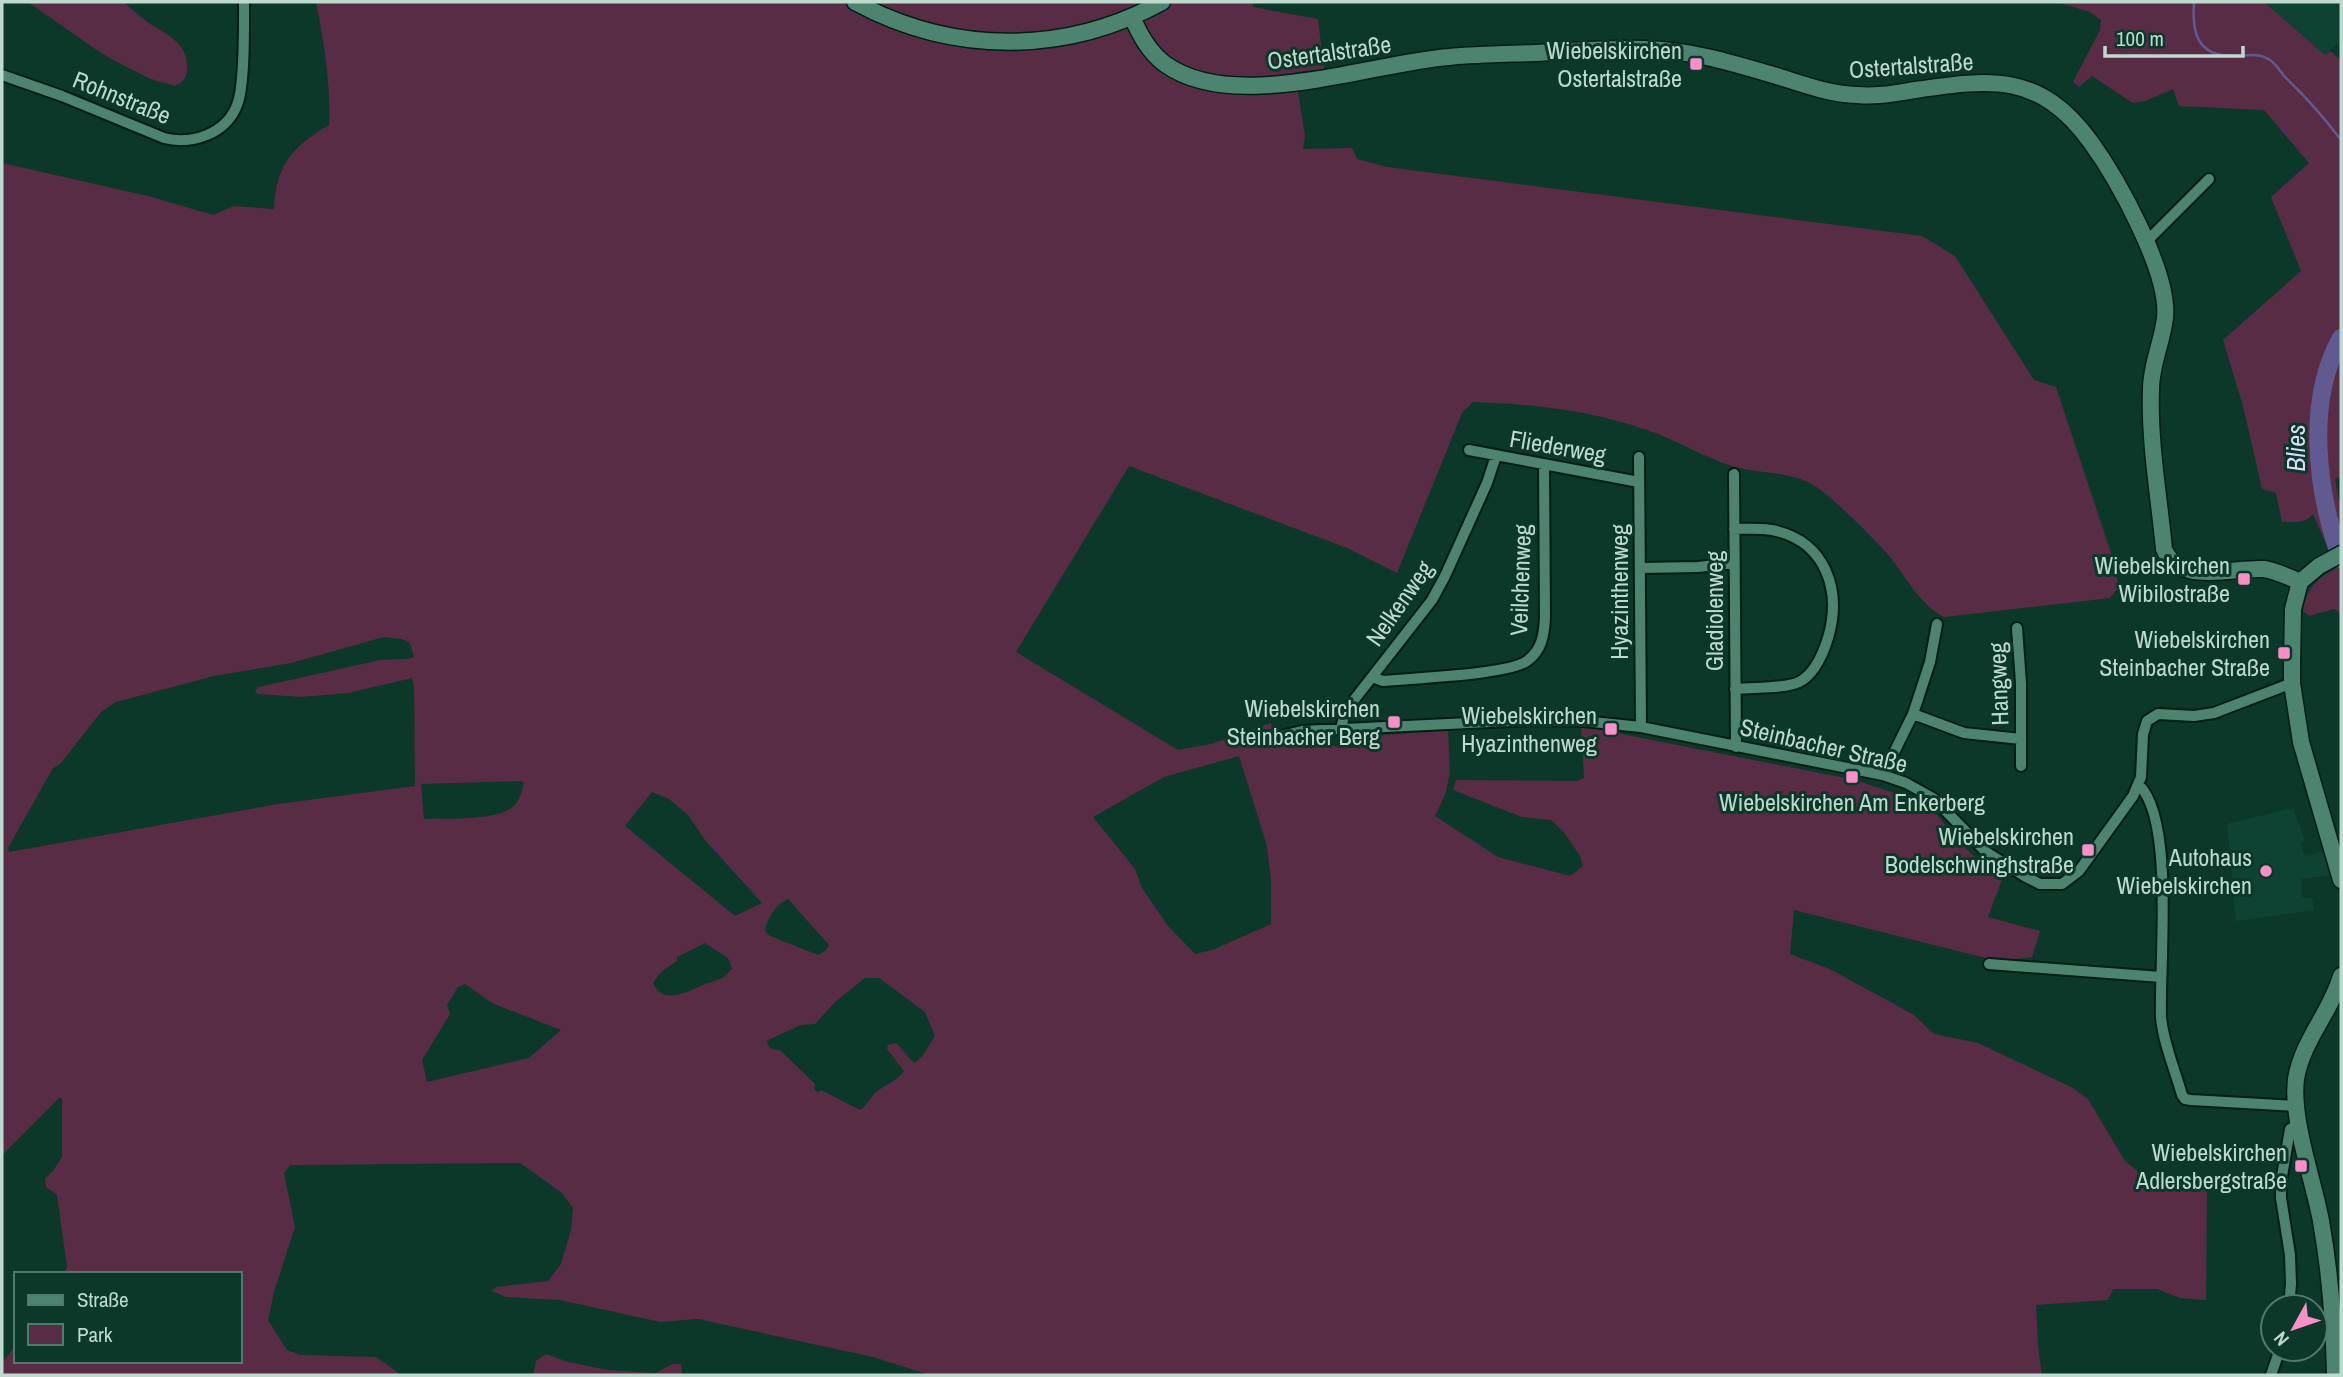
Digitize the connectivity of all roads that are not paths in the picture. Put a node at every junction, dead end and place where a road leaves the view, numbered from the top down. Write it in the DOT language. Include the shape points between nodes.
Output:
graph roads {
  1 [pos="244,2"];
  2 [pos="855,2"];
  3 [pos="1163,2"];
  4 [pos="1132,17"];
  5 [pos="2,75"];
  6 [pos="2209,179"];
  7 [pos="2146,242"];
  8 [pos="1469,450"];
  9 [pos="1496,456"];
  10 [pos="1639,457"];
  11 [pos="1544,464"];
  12 [pos="1734,474"];
  13 [pos="1639,482"];
  14 [pos="1734,529"];
  15 [pos="2334,558"];
  16 [pos="1734,562"];
  17 [pos="1640,568"];
  18 [pos="2301,582"];
  19 [pos="1937,624"];
  20 [pos="2017,628"];
  21 [pos="1372,677"];
  22 [pos="2292,683"];
  23 [pos="1735,689"];
  24 [pos="1913,714"];
  25 [pos="1641,727"];
  26 [pos="1341,729"];
  27 [pos="1285,734"];
  28 [pos="2021,739"];
  29 [pos="1736,747"];
  30 [pos="2021,766"];
  31 [pos="1883,775"];
  32 [pos="2139,785"];
  33 [pos="2341,880"];
  34 [pos="1989,964"];
  35 [pos="2341,976"];
  36 [pos="2161,977"];
  37 [pos="2296,1106"];
  38 [pos="2299,1124"];
  39 [pos="2290,1293"];
  40 [pos="2335,1375"];
  1 -- 5 [label="street, Rohnstraße" via="236,108 205,137 179,142 164,138"];
  2 -- 4 [label="main road" via="928,31 981,41 1062,38"];
  3 -- 4 [label="main road"];
  4 -- 7 [label="main road, Ostertalstraße" via="1164,63 1190,77 1225,84 1293,83 1448,57 1647,49 1718,59 1818,89 1859,96 1978,82 2009,84 2038,94 2076,123 2105,163"];
  6 -- 7 [label="street"];
  7 -- 18 [label="main road, Ostertalstraße" via="2164,295 2151,406 2164,549 2173,563 2187,570 2267,570"];
  8 -- 9 [label="street, Fliederweg"];
  9 -- 11 [label="street, Fliederweg"];
  9 -- 21 [label="street, Nelkenweg" via="1432,600"];
  10 -- 13 [label="street, Hyazinthenweg"];
  11 -- 13 [label="street, Fliederweg"];
  11 -- 21 [label="street, Veilchenweg" via="1545,618 1537,651 1521,664 1501,670 1383,681"];
  12 -- 14 [label="street, Gladiolenweg"];
  13 -- 17 [label="street, Hyazinthenweg"];
  14 -- 16 [label="street, Gladiolenweg"];
  14 -- 23 [label="street" via="1774,531 1798,540 1826,570 1834,600 1825,649 1805,677 1784,685"];
  15 -- 18 [label="main road"];
  16 -- 17 [label="street"];
  16 -- 23 [label="street, Gladiolenweg"];
  17 -- 25 [label="street, Hyazinthenweg"];
  18 -- 22 [label="main road" via="2292,623"];
  19 -- 24 [label="street"];
  20 -- 28 [label="street, Hangweg"];
  21 -- 26 [label="street, Nelkenweg" via="1349,708"];
  22 -- 32 [label="street, Steinbacher Straße" via="2214,713 2153,717 2144,727"];
  22 -- 33 [label="main road" via="2301,742"];
  23 -- 29 [label="street, Gladiolenweg"];
  24 -- 28 [label="street, Hangweg" via="1964,733"];
  24 -- 31 [label="street"];
  25 -- 26 [label="street, Steinbacher Straße" via="1533,720"];
  25 -- 29 [label="street, Steinbacher Straße"];
  26 -- 27 [label="street, Steinbacher Straße"];
  28 -- 30 [label="street, Hangweg"];
  29 -- 31 [label="street, Steinbacher Straße"];
  31 -- 32 [label="street, Steinbacher Straße" via="1923,792 1986,852 2026,877 2051,886 2079,871"];
  32 -- 36 [label="street" via="2149,798 2161,849"];
  34 -- 36 [label="street"];
  35 -- 37 [label="main road" via="2300,1061"];
  36 -- 37 [label="street" via="2163,1028 2185,1099"];
  37 -- 38 [label="main road"];
  38 -- 39 [label="street" via="2290,1129 2281,1182"];
  38 -- 40 [label="main road" via="2325,1248"];
}
